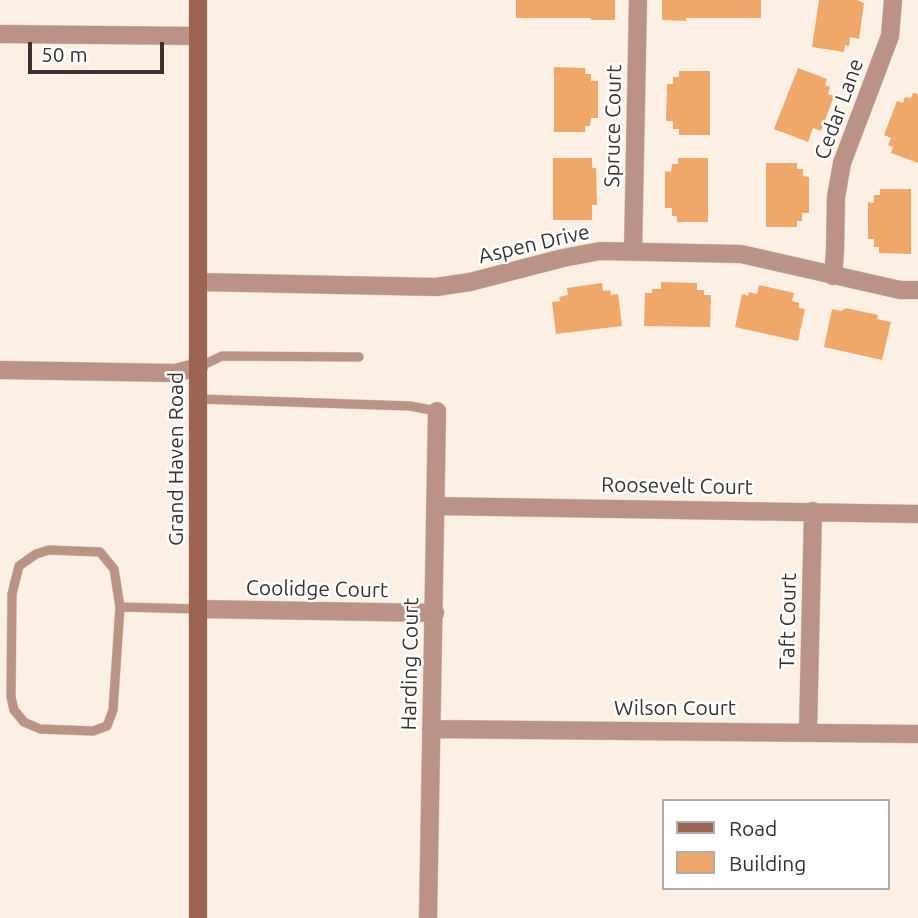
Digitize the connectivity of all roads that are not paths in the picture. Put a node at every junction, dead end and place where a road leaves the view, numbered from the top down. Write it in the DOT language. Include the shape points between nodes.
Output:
graph roads {
  1 [pos="198,0"];
  2 [pos="638,0"];
  3 [pos="893,0"];
  4 [pos="0,34"];
  5 [pos="197,36"];
  6 [pos="633,252"];
  7 [pos="832,275"];
  8 [pos="199,282"];
  9 [pos="918,290"];
  10 [pos="359,357"];
  11 [pos="199,367"];
  12 [pos="0,370"];
  13 [pos="199,399"];
  14 [pos="437,411"];
  15 [pos="435,506"];
  16 [pos="813,511"];
  17 [pos="918,514"];
  18 [pos="120,607"];
  19 [pos="198,609"];
  20 [pos="435,613"];
  21 [pos="432,729"];
  22 [pos="808,731"];
  23 [pos="918,734"];
  24 [pos="198,918"];
  25 [pos="428,918"];
  1 -- 5 [label="main road, Grand Haven Road"];
  2 -- 6 [label="street, Spruce Court"];
  3 -- 7 [label="street, Cedar Lane" via="890,36 842,163"];
  4 -- 5 [label="street"];
  5 -- 8 [label="main road, Grand Haven Road"];
  6 -- 7 [label="street, Aspen Drive" via="741,254"];
  6 -- 8 [label="street, Aspen Drive" via="587,254 436,287"];
  7 -- 9 [label="street, Aspen Drive"];
  8 -- 11 [label="main road, Grand Haven Road"];
  10 -- 11 [label="lane" via="222,356"];
  11 -- 12 [label="street" via="175,373"];
  11 -- 13 [label="main road, Grand Haven Road"];
  13 -- 14 [label="lane" via="410,406"];
  13 -- 19 [label="main road, Grand Haven Road"];
  14 -- 15 [label="street, Harding Court"];
  15 -- 16 [label="street, Roosevelt Court"];
  15 -- 20 [label="street, Harding Court"];
  16 -- 17 [label="street, Roosevelt Court"];
  16 -- 22 [label="street, Taft Court"];
  18 -- 18 [label="lane" via="114,569 100,552 49,550 19,566 12,593 11,698 24,722 40,729 93,731 107,726 113,710"];
  18 -- 19 [label="lane"];
  19 -- 20 [label="street, Coolidge Court"];
  19 -- 24 [label="main road, Grand Haven Road"];
  20 -- 21 [label="street, Harding Court"];
  21 -- 22 [label="street, Wilson Court"];
  21 -- 25 [label="street, Harding Court"];
  22 -- 23 [label="street, Wilson Court"];
}
